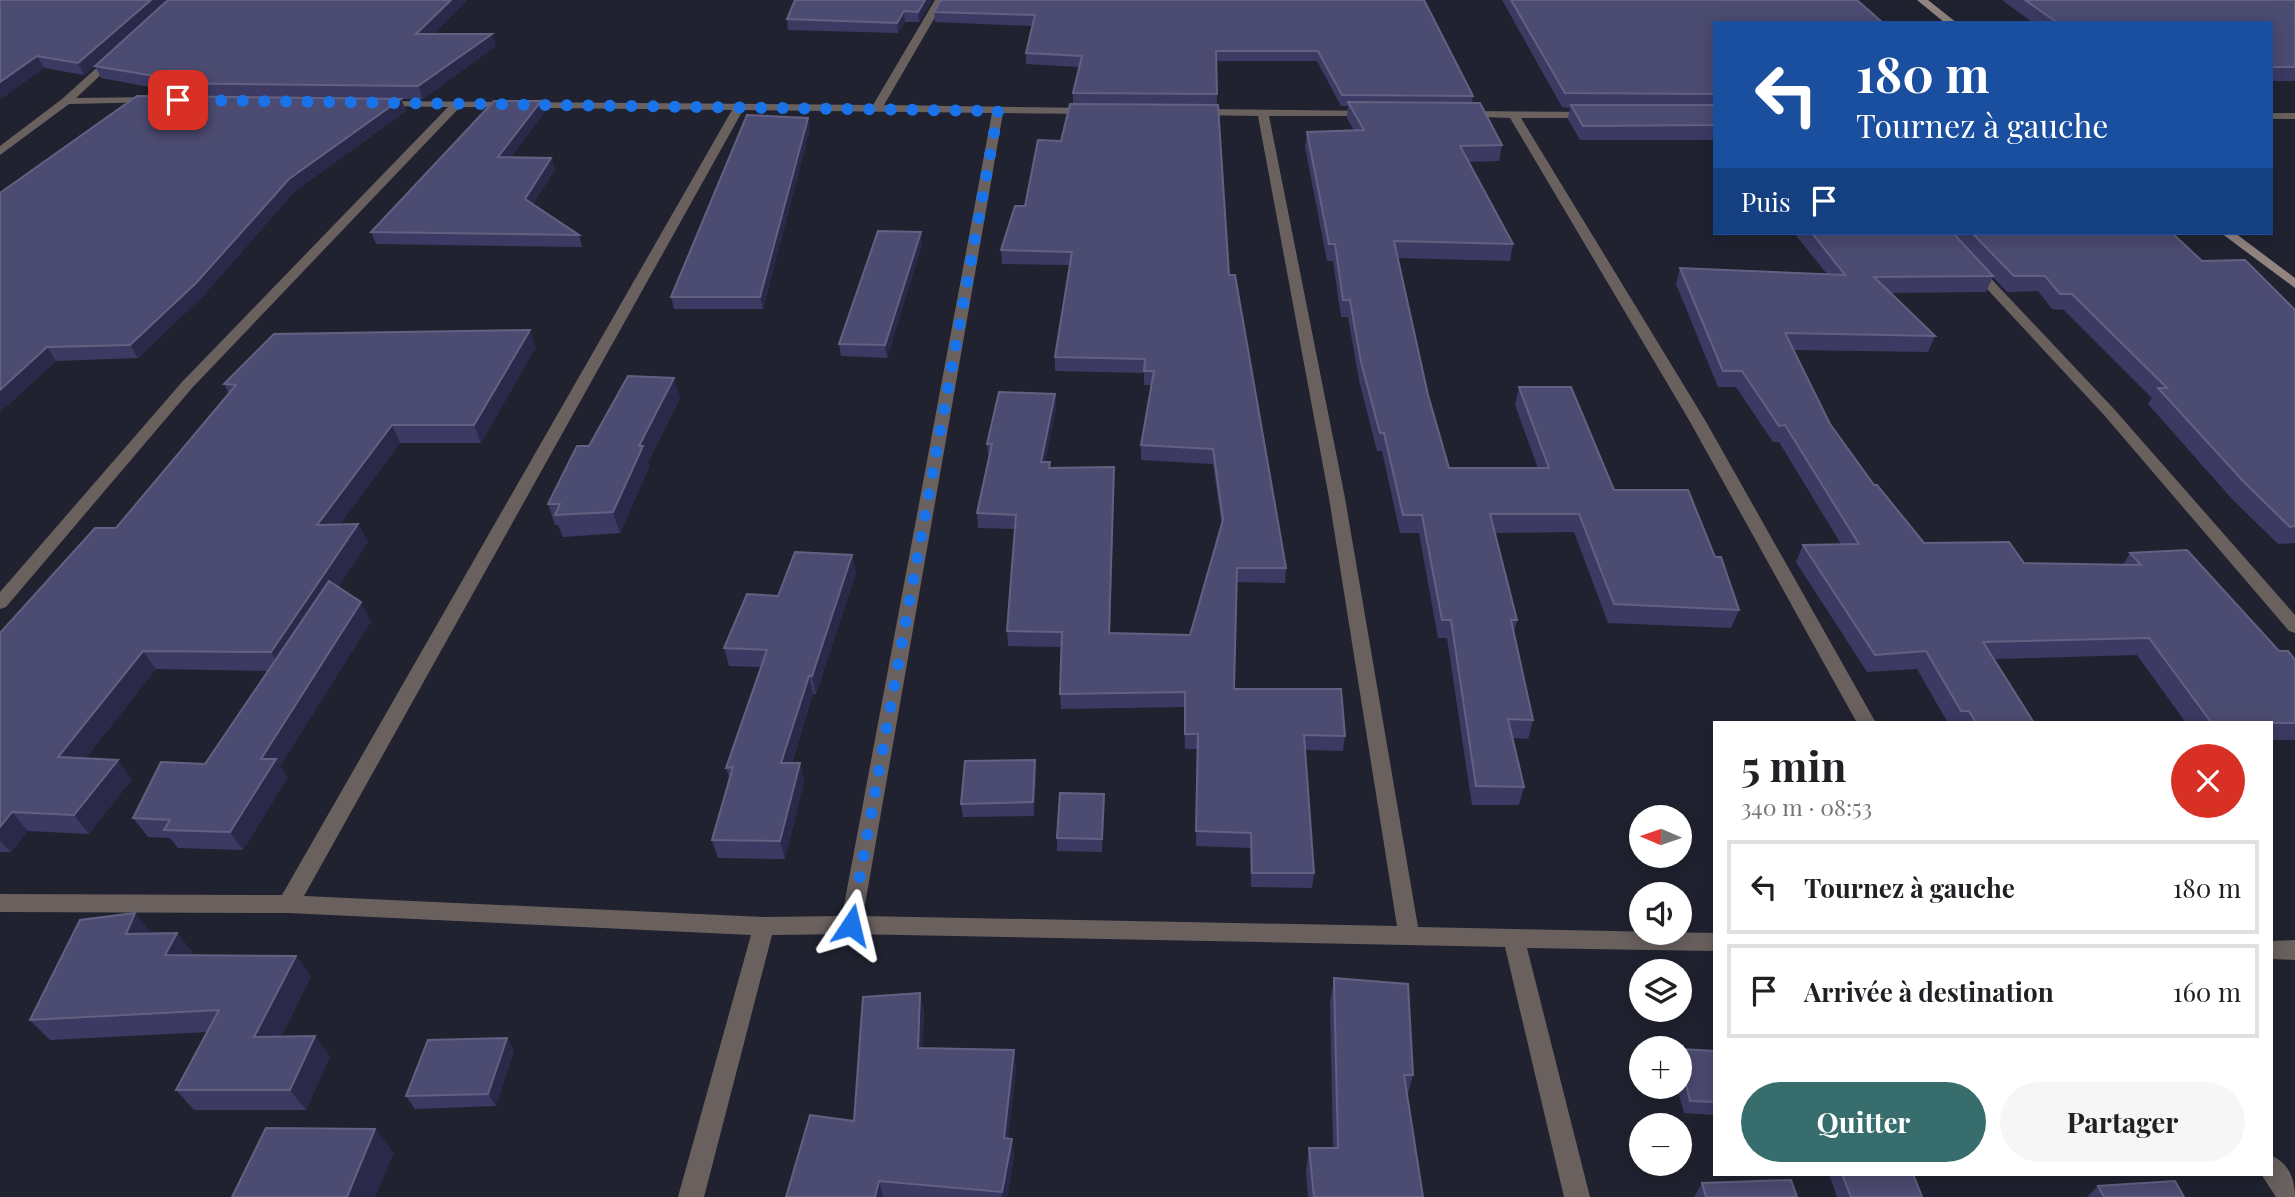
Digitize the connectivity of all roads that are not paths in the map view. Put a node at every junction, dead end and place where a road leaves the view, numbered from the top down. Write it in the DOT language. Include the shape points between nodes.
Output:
graph roads {
  1 [pos="940,0"];
  2 [pos="1922,0"];
  3 [pos="1949,21"];
  4 [pos="128,46"];
  5 [pos="164,100"];
  6 [pos="66,101"];
  7 [pos="373,103"];
  8 [pos="457,104"];
  9 [pos="738,109"];
  10 [pos="876,109"];
  11 [pos="998,111"];
  12 [pos="1110,111"];
  13 [pos="1180,112"];
  14 [pos="1264,112"];
  15 [pos="1388,114"];
  16 [pos="1444,114"];
  17 [pos="1608,114"];
  18 [pos="1514,115"];
  19 [pos="2273,116"];
  20 [pos="2295,116"];
  21 [pos="0,152"];
  22 [pos="1943,235"];
  23 [pos="2230,235"];
  24 [pos="2295,284"];
  25 [pos="0,603"];
  26 [pos="2295,627"];
  27 [pos="1866,721"];
  28 [pos="0,903"];
  29 [pos="288,904"];
  30 [pos="851,925"];
  31 [pos="764,926"];
  32 [pos="1409,936"];
  33 [pos="1514,938"];
  34 [pos="1713,942"];
  35 [pos="2273,950"];
  36 [pos="2295,950"];
  37 [pos="2273,1170"];
  38 [pos="691,1197"];
  39 [pos="1577,1197"];
  40 [pos="2290,1197"];
  1 -- 10 [label="street"];
  2 -- 3 [label="street"];
  4 -- 6 [label="street"];
  5 -- 6 [label="street"];
  6 -- 21 [label="street"];
  7 -- 8 [label="street"];
  8 -- 9 [label="street"];
  8 -- 25 [label="street" via="187,385"];
  9 -- 10 [label="street"];
  9 -- 29 [label="street"];
  10 -- 11 [label="street"];
  11 -- 12 [label="street"];
  11 -- 30 [label="street"];
  13 -- 14 [label="street"];
  14 -- 15 [label="street"];
  14 -- 32 [label="street" via="1337,498"];
  16 -- 18 [label="street"];
  17 -- 18 [label="street"];
  18 -- 27 [label="street" via="1697,420"];
  19 -- 20 [label="street"];
  22 -- 26 [label="street" via="2109,411"];
  23 -- 24 [label="street"];
  28 -- 29 [label="street"];
  29 -- 31 [label="street"];
  30 -- 31 [label="street"];
  30 -- 32 [label="street"];
  31 -- 38 [label="street"];
  32 -- 33 [label="street"];
  33 -- 34 [label="street"];
  33 -- 39 [label="street"];
  35 -- 36 [label="street"];
  37 -- 40 [label="street"];
}
